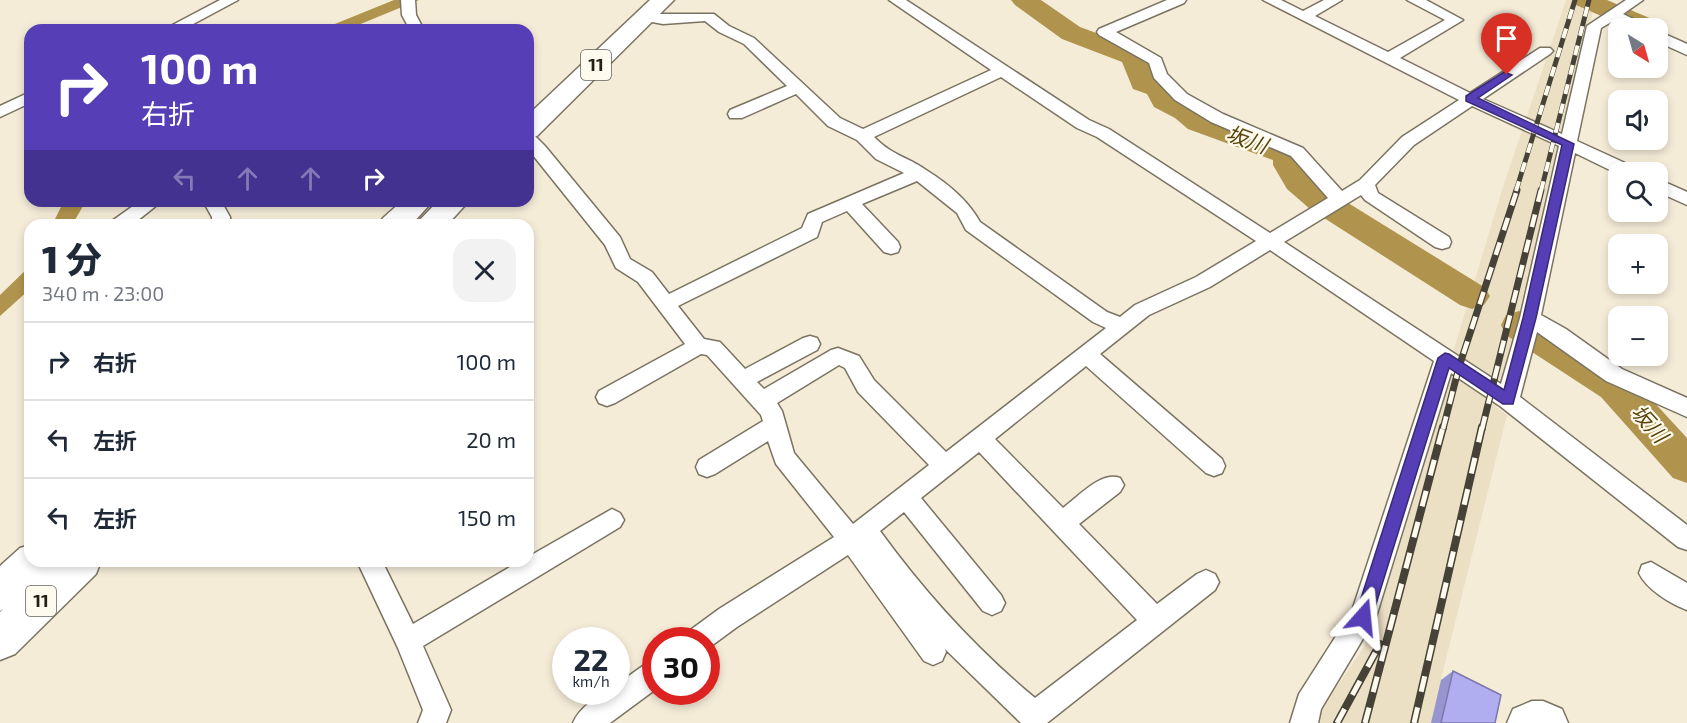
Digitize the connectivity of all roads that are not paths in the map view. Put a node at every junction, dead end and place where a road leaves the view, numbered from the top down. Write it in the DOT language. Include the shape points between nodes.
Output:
graph roads {
  1 [pos="231,0"];
  2 [pos="896,0"];
  3 [pos="1179,0"];
  4 [pos="1270,0"];
  5 [pos="1335,0"];
  6 [pos="1414,0"];
  7 [pos="1636,0"];
  8 [pos="647,6"];
  9 [pos="409,8"];
  10 [pos="1612,15"];
  11 [pos="1304,16"];
  12 [pos="1619,18"];
  13 [pos="182,24"];
  14 [pos="415,24"];
  15 [pos="1668,41"];
  16 [pos="1687,50"];
  17 [pos="1545,51"];
  18 [pos="1389,58"];
  19 [pos="1003,70"];
  20 [pos="797,88"];
  21 [pos="534,94"];
  22 [pos="1470,99"];
  23 [pos="24,100"];
  24 [pos="0,112"];
  25 [pos="736,114"];
  26 [pos="534,124"];
  27 [pos="863,136"];
  28 [pos="534,144"];
  29 [pos="1568,144"];
  30 [pos="1608,162"];
  31 [pos="919,173"];
  32 [pos="1366,184"];
  33 [pos="1668,190"];
  34 [pos="1687,199"];
  35 [pos="849,203"];
  36 [pos="1334,204"];
  37 [pos="144,207"];
  38 [pos="412,207"];
  39 [pos="449,207"];
  40 [pos="128,219"];
  41 [pos="400,219"];
  42 [pos="436,219"];
  43 [pos="1271,242"];
  44 [pos="1442,242"];
  45 [pos="891,247"];
  46 [pos="665,304"];
  47 [pos="1530,318"];
  48 [pos="1122,326"];
  49 [pos="810,344"];
  50 [pos="698,346"];
  51 [pos="1086,354"];
  52 [pos="1445,358"];
  53 [pos="742,380"];
  54 [pos="608,397"];
  55 [pos="1508,400"];
  56 [pos="762,401"];
  57 [pos="1687,408"];
  58 [pos="775,425"];
  59 [pos="980,438"];
  60 [pos="945,466"];
  61 [pos="1214,466"];
  62 [pos="707,468"];
  63 [pos="1112,485"];
  64 [pos="906,497"];
  65 [pos="612,520"];
  66 [pos="1062,523"];
  67 [pos="857,535"];
  68 [pos="1687,539"];
  69 [pos="534,566"];
  70 [pos="27,567"];
  71 [pos="76,567"];
  72 [pos="372,567"];
  73 [pos="533,567"];
  74 [pos="1651,573"];
  75 [pos="1206,582"];
  76 [pos="0,592"];
  77 [pos="1687,598"];
  78 [pos="992,603"];
  79 [pos="1155,621"];
  80 [pos="716,627"];
  81 [pos="0,640"];
  82 [pos="408,641"];
  83 [pos="933,652"];
  84 [pos="642,682"];
  85 [pos="432,723"];
  86 [pos="587,723"];
  87 [pos="1304,723"];
  88 [pos="1527,723"];
  89 [pos="1548,723"];
  1 -- 13 [label="street"];
  2 -- 19 [label="street"];
  3 -- 36 [label="street" via="1104,32 1156,61 1160,75 1181,97 1217,118 1298,152"];
  4 -- 11 [label="street"];
  5 -- 11 [label="street"];
  6 -- 18 [label="street" via="1455,20"];
  7 -- 10 [label="street"];
  8 -- 20 [label="street" via="663,20 709,16 724,29 749,41"];
  8 -- 21 [label="highway, 11"];
  8 -- 26 [label="highway, 11"];
  9 -- 14 [label="street"];
  10 -- 12 [label="street"];
  10 -- 29 [label="street" via="1594,26"];
  11 -- 18 [label="street"];
  15 -- 16 [label="street"];
  17 -- 22 [label="street"];
  18 -- 22 [label="street"];
  19 -- 27 [label="street"];
  19 -- 43 [label="street"];
  20 -- 25 [label="street"];
  20 -- 27 [label="street" via="834,122"];
  22 -- 29 [label="street"];
  22 -- 32 [label="street" via="1408,141"];
  23 -- 24 [label="street"];
  27 -- 31 [label="street" via="882,155"];
  28 -- 46 [label="street" via="613,242 623,263 645,277"];
  29 -- 30 [label="street"];
  29 -- 47 [label="street"];
  31 -- 35 [label="street"];
  31 -- 48 [label="street" via="964,210 973,226 1100,317"];
  32 -- 36 [label="street"];
  32 -- 44 [label="street" via="1371,196"];
  33 -- 34 [label="street"];
  35 -- 45 [label="street"];
  35 -- 46 [label="street" via="814,218 810,232"];
  36 -- 43 [label="street"];
  37 -- 40 [label="street"];
  38 -- 41 [label="highway"];
  39 -- 42 [label="highway"];
  43 -- 48 [label="street" via="1203,282 1142,310"];
  43 -- 52 [label="street"];
  46 -- 50 [label="street"];
  47 -- 55 [label="street"];
  47 -- 57 [label="street" via="1614,375"];
  48 -- 51 [label="street"];
  49 -- 53 [label="street"];
  50 -- 53 [label="street" via="713,348"];
  50 -- 54 [label="street"];
  51 -- 59 [label="street"];
  51 -- 61 [label="street"];
  52 -- 55 [label="street"];
  52 -- 87 [label="street" via="1363,617 1310,704"];
  53 -- 56 [label="street"];
  55 -- 68 [label="street"];
  56 -- 58 [label="street" via="771,411"];
  56 -- 60 [label="street" via="838,356 852,362 866,386"];
  58 -- 62 [label="street"];
  58 -- 67 [label="street" via="784,458"];
  59 -- 60 [label="street"];
  59 -- 66 [label="street"];
  60 -- 64 [label="street"];
  63 -- 66 [label="street"];
  64 -- 67 [label="street"];
  64 -- 78 [label="street"];
  65 -- 69 [label="street"];
  66 -- 79 [label="street"];
  67 -- 79 [label="street" via="1001,689 1034,716"];
  67 -- 80 [label="street"];
  67 -- 83 [label="street"];
  70 -- 76 [label="highway, 11"];
  71 -- 81 [label="highway, 11"];
  72 -- 82 [label="street"];
  73 -- 82 [label="street"];
  74 -- 77 [label="street"];
  75 -- 79 [label="street"];
  82 -- 85 [label="street" via="437,710"];
  84 -- 86 [label="street"];
  88 -- 89 [label="main road"];
}
